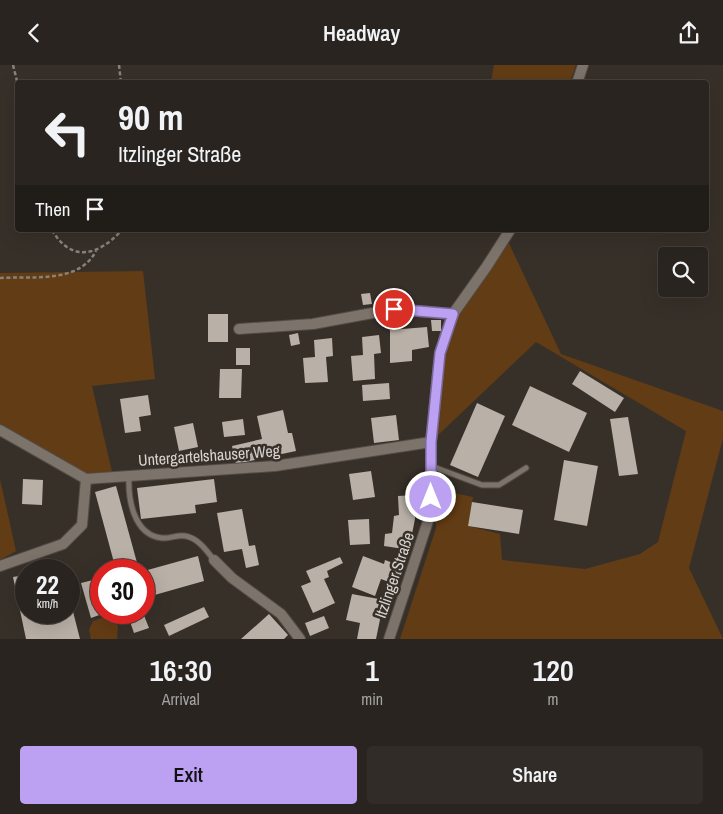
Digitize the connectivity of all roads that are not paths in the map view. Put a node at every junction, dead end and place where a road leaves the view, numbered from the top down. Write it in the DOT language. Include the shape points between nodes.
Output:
graph roads {
  1 [pos="583,65"];
  2 [pos="578,80"];
  3 [pos="509,232"];
  4 [pos="453,314"];
  5 [pos="239,329"];
  6 [pos="0,430"];
  7 [pos="431,442"];
  8 [pos="431,466"];
  9 [pos="526,468"];
  10 [pos="129,475"];
  11 [pos="86,479"];
  12 [pos="214,560"];
  13 [pos="0,566"];
  14 [pos="300,639"];
  15 [pos="389,639"];
  1 -- 2 [label="street"];
  3 -- 4 [label="street, Itzlinger Straße"];
  4 -- 5 [label="street" via="394,309 314,324"];
  4 -- 7 [label="street, Itzlinger Straße" via="440,353"];
  6 -- 11 [label="street"];
  7 -- 8 [label="street, Itzlinger Straße"];
  7 -- 10 [label="street, Untergartelshauser Weg" via="275,467"];
  8 -- 9 [label="lane" via="482,485 498,485"];
  8 -- 15 [label="street, Itzlinger Straße" via="431,512"];
  10 -- 11 [label="street, Untergartelshauser Weg"];
  10 -- 12 [label="lane" via="132,508 145,529 162,538 190,537"];
  11 -- 13 [label="street" via="82,525 70,538 63,544"];
  12 -- 14 [label="street" via="232,578 281,614"];
}
